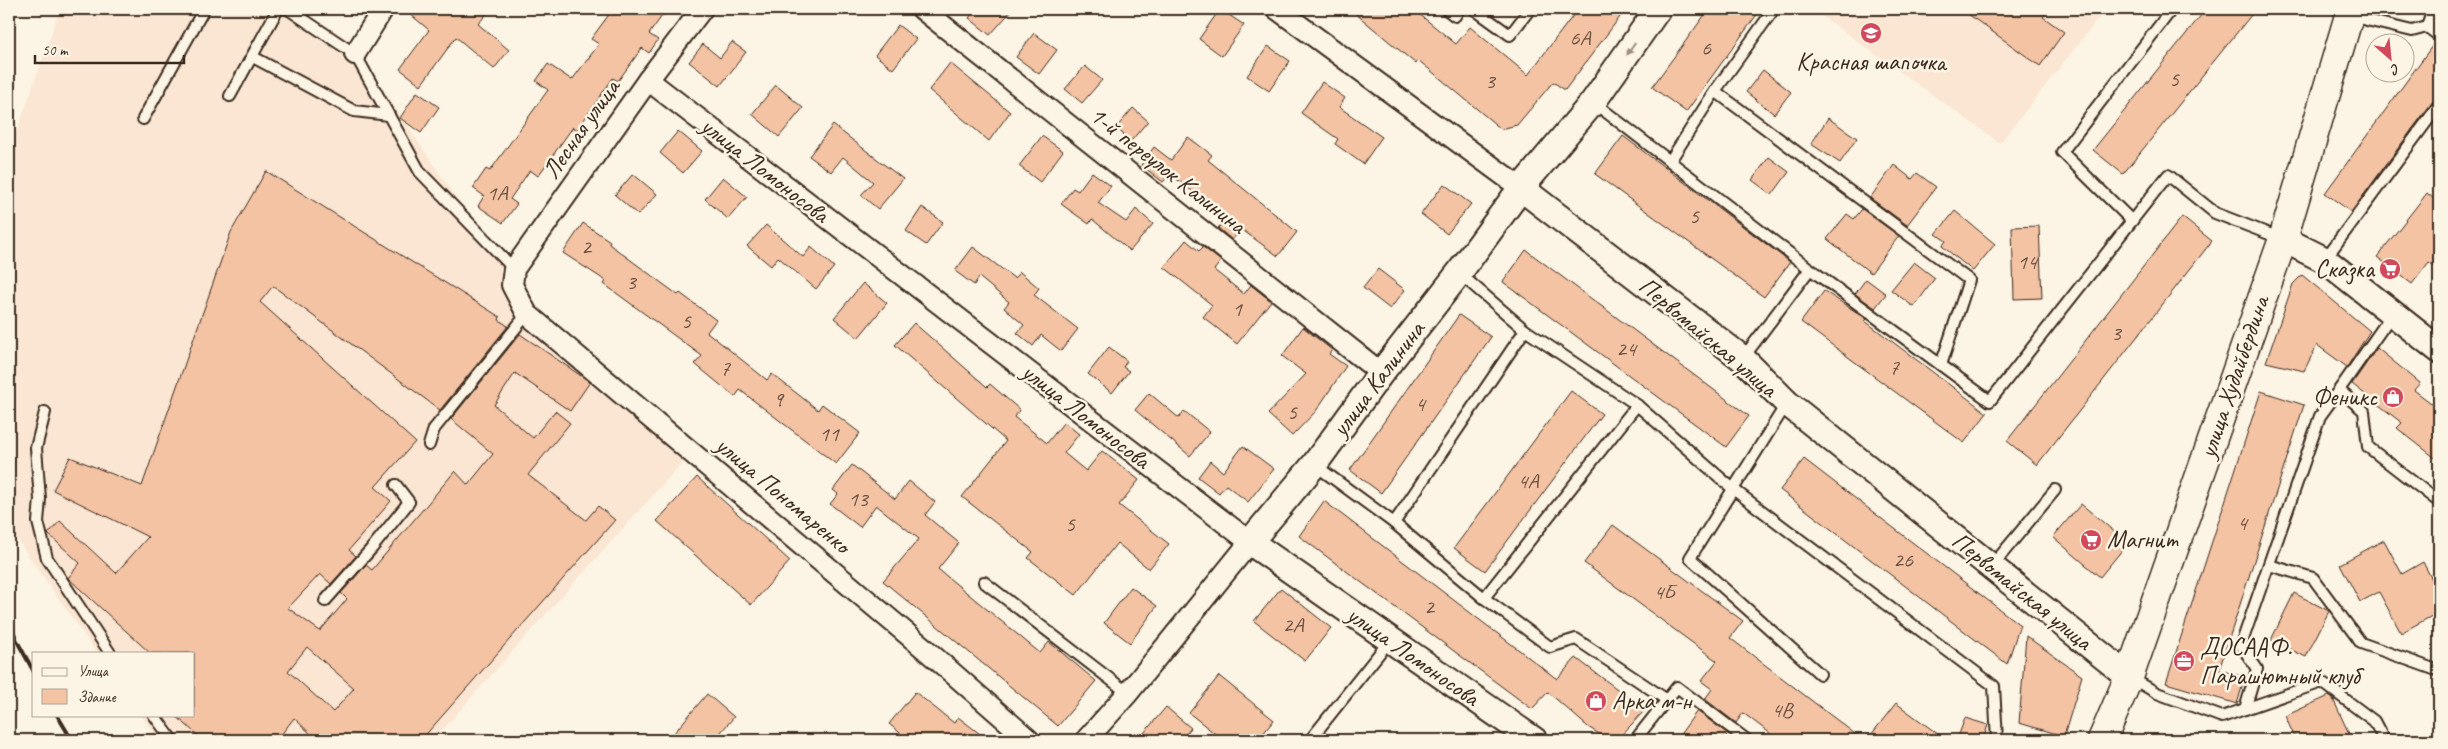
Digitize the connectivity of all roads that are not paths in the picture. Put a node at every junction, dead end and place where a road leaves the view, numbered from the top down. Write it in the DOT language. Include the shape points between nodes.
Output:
graph roads {
  1 [pos="204,9"];
  2 [pos="278,9"];
  3 [pos="288,9"];
  4 [pos="383,9"];
  5 [pos="702,9"];
  6 [pos="922,9"];
  7 [pos="1277,9"];
  8 [pos="1446,9"];
  9 [pos="1459,9"];
  10 [pos="1474,9"];
  11 [pos="1530,9"];
  12 [pos="1658,9"];
  13 [pos="1774,9"];
  14 [pos="2172,9"];
  15 [pos="2433,9"];
  16 [pos="2350,12"];
  17 [pos="2426,27"];
  18 [pos="2439,36"];
  19 [pos="355,54"];
  20 [pos="253,57"];
  21 [pos="648,80"];
  22 [pos="1714,91"];
  23 [pos="230,96"];
  24 [pos="1593,102"];
  25 [pos="2439,105"];
  26 [pos="389,115"];
  27 [pos="143,119"];
  28 [pos="1670,161"];
  29 [pos="1521,188"];
  30 [pos="2132,221"];
  31 [pos="2283,240"];
  32 [pos="2325,260"];
  33 [pos="1810,269"];
  34 [pos="1459,273"];
  35 [pos="513,277"];
  36 [pos="2392,313"];
  37 [pos="527,314"];
  38 [pos="1525,330"];
  39 [pos="2439,350"];
  40 [pos="1742,359"];
  41 [pos="1941,365"];
  42 [pos="1381,372"];
  43 [pos="2339,390"];
  44 [pos="1787,403"];
  45 [pos="1637,405"];
  46 [pos="45,412"];
  47 [pos="429,445"];
  48 [pos="1314,465"];
  49 [pos="396,485"];
  50 [pos="1733,489"];
  51 [pos="2055,490"];
  52 [pos="2439,502"];
  53 [pos="1394,523"];
  54 [pos="1250,542"];
  55 [pos="2269,565"];
  56 [pos="1992,567"];
  57 [pos="984,582"];
  58 [pos="1484,598"];
  59 [pos="325,601"];
  60 [pos="1390,640"];
  61 [pos="109,652"];
  62 [pos="2439,671"];
  63 [pos="1820,674"];
  64 [pos="2128,677"];
  65 [pos="1128,694"];
  66 [pos="1667,700"];
  67 [pos="2244,709"];
  68 [pos="155,716"];
  69 [pos="172,740"];
  70 [pos="1029,740"];
  71 [pos="1086,740"];
  72 [pos="1310,740"];
  73 [pos="1534,740"];
  74 [pos="1634,740"];
  75 [pos="1747,740"];
  76 [pos="1997,740"];
  77 [pos="2102,740"];
  78 [pos="2384,740"];
  1 -- 27 [label="lane"];
  2 -- 20 [label="lane"];
  3 -- 19 [label="lane"];
  4 -- 19 [label="street"];
  5 -- 21 [label="street, Лесная улица"];
  6 -- 42 [label="street, 1-й переулок Калинина"];
  7 -- 29 [label="street, Первомайская улица"];
  8 -- 9 [label="lane" via="1455,16"];
  10 -- 11 [label="lane" via="1510,36"];
  12 -- 24 [label="street, улица Калинина, one-way"];
  13 -- 22 [label="lane"];
  14 -- 30 [label="lane" via="2062,152"];
  15 -- 17 [label="lane"];
  16 -- 17 [label="lane" via="2412,31"];
  16 -- 31 [label="main road, улица Худайбердина"];
  17 -- 18 [label="lane"];
  19 -- 26 [label="lane"];
  20 -- 23 [label="lane"];
  20 -- 26 [label="lane" via="354,111"];
  21 -- 35 [label="street, Лесная улица"];
  21 -- 54 [label="street, улица Ломоносова"];
  22 -- 28 [label="lane"];
  22 -- 41 [label="lane" via="1969,280"];
  24 -- 28 [label="lane"];
  24 -- 29 [label="street, улица Калинина"];
  25 -- 32 [label="lane"];
  26 -- 35 [label="lane" via="420,172"];
  28 -- 33 [label="lane"];
  29 -- 34 [label="street, улица Калинина"];
  29 -- 40 [label="street, Первомайская улица"];
  30 -- 31 [label="lane" via="2168,175 2215,213"];
  30 -- 41 [label="lane" via="1990,401"];
  31 -- 32 [label="street"];
  31 -- 64 [label="main road, улица Худайбердина"];
  32 -- 36 [label="street"];
  33 -- 40 [label="lane"];
  33 -- 41 [label="lane"];
  34 -- 38 [label="lane"];
  34 -- 42 [label="street, улица Калинина"];
  35 -- 37 [label="street, улица Пономаренко"];
  36 -- 39 [label="street"];
  36 -- 43 [label="lane"];
  37 -- 47 [label="lane" via="434,429"];
  37 -- 70 [label="street, улица Пономаренко"];
  38 -- 45 [label="lane"];
  38 -- 53 [label="lane"];
  40 -- 44 [label="street, Первомайская улица"];
  42 -- 48 [label="street, улица Калинина"];
  43 -- 52 [label="lane" via="2364,411 2368,447"];
  43 -- 55 [label="lane" via="2320,416"];
  44 -- 50 [label="lane"];
  44 -- 56 [label="street, Первомайская улица"];
  45 -- 50 [label="lane"];
  45 -- 58 [label="lane"];
  46 -- 61 [label="lane" via="36,448 40,499 38,522 47,558"];
  48 -- 53 [label="lane"];
  48 -- 54 [label="street, улица Калинина"];
  49 -- 59 [label="lane" via="409,502"];
  50 -- 63 [label="lane" via="1690,558"];
  50 -- 76 [label="lane" via="1994,686"];
  51 -- 56 [label="lane"];
  53 -- 58 [label="lane"];
  54 -- 60 [label="street, улица Ломоносова"];
  54 -- 65 [label="street, улица Калинина"];
  55 -- 62 [label="lane" via="2313,578 2361,643"];
  55 -- 67 [label="lane" via="2241,645 2258,669"];
  56 -- 64 [label="street, Первомайская улица"];
  57 -- 65 [label="lane"];
  58 -- 66 [label="lane" via="1550,647 1576,639"];
  60 -- 72 [label="lane"];
  60 -- 73 [label="street, улица Ломоносова"];
  64 -- 67 [label="lane" via="2157,693 2222,717"];
  64 -- 77 [label="main road, улица Худайбердина"];
  65 -- 71 [label="street, улица Калинина"];
  66 -- 74 [label="lane"];
  66 -- 75 [label="lane" via="1677,687"];
  67 -- 78 [label="lane" via="2322,682 2374,721"];
  68 -- 69 [label="lane"];
}
